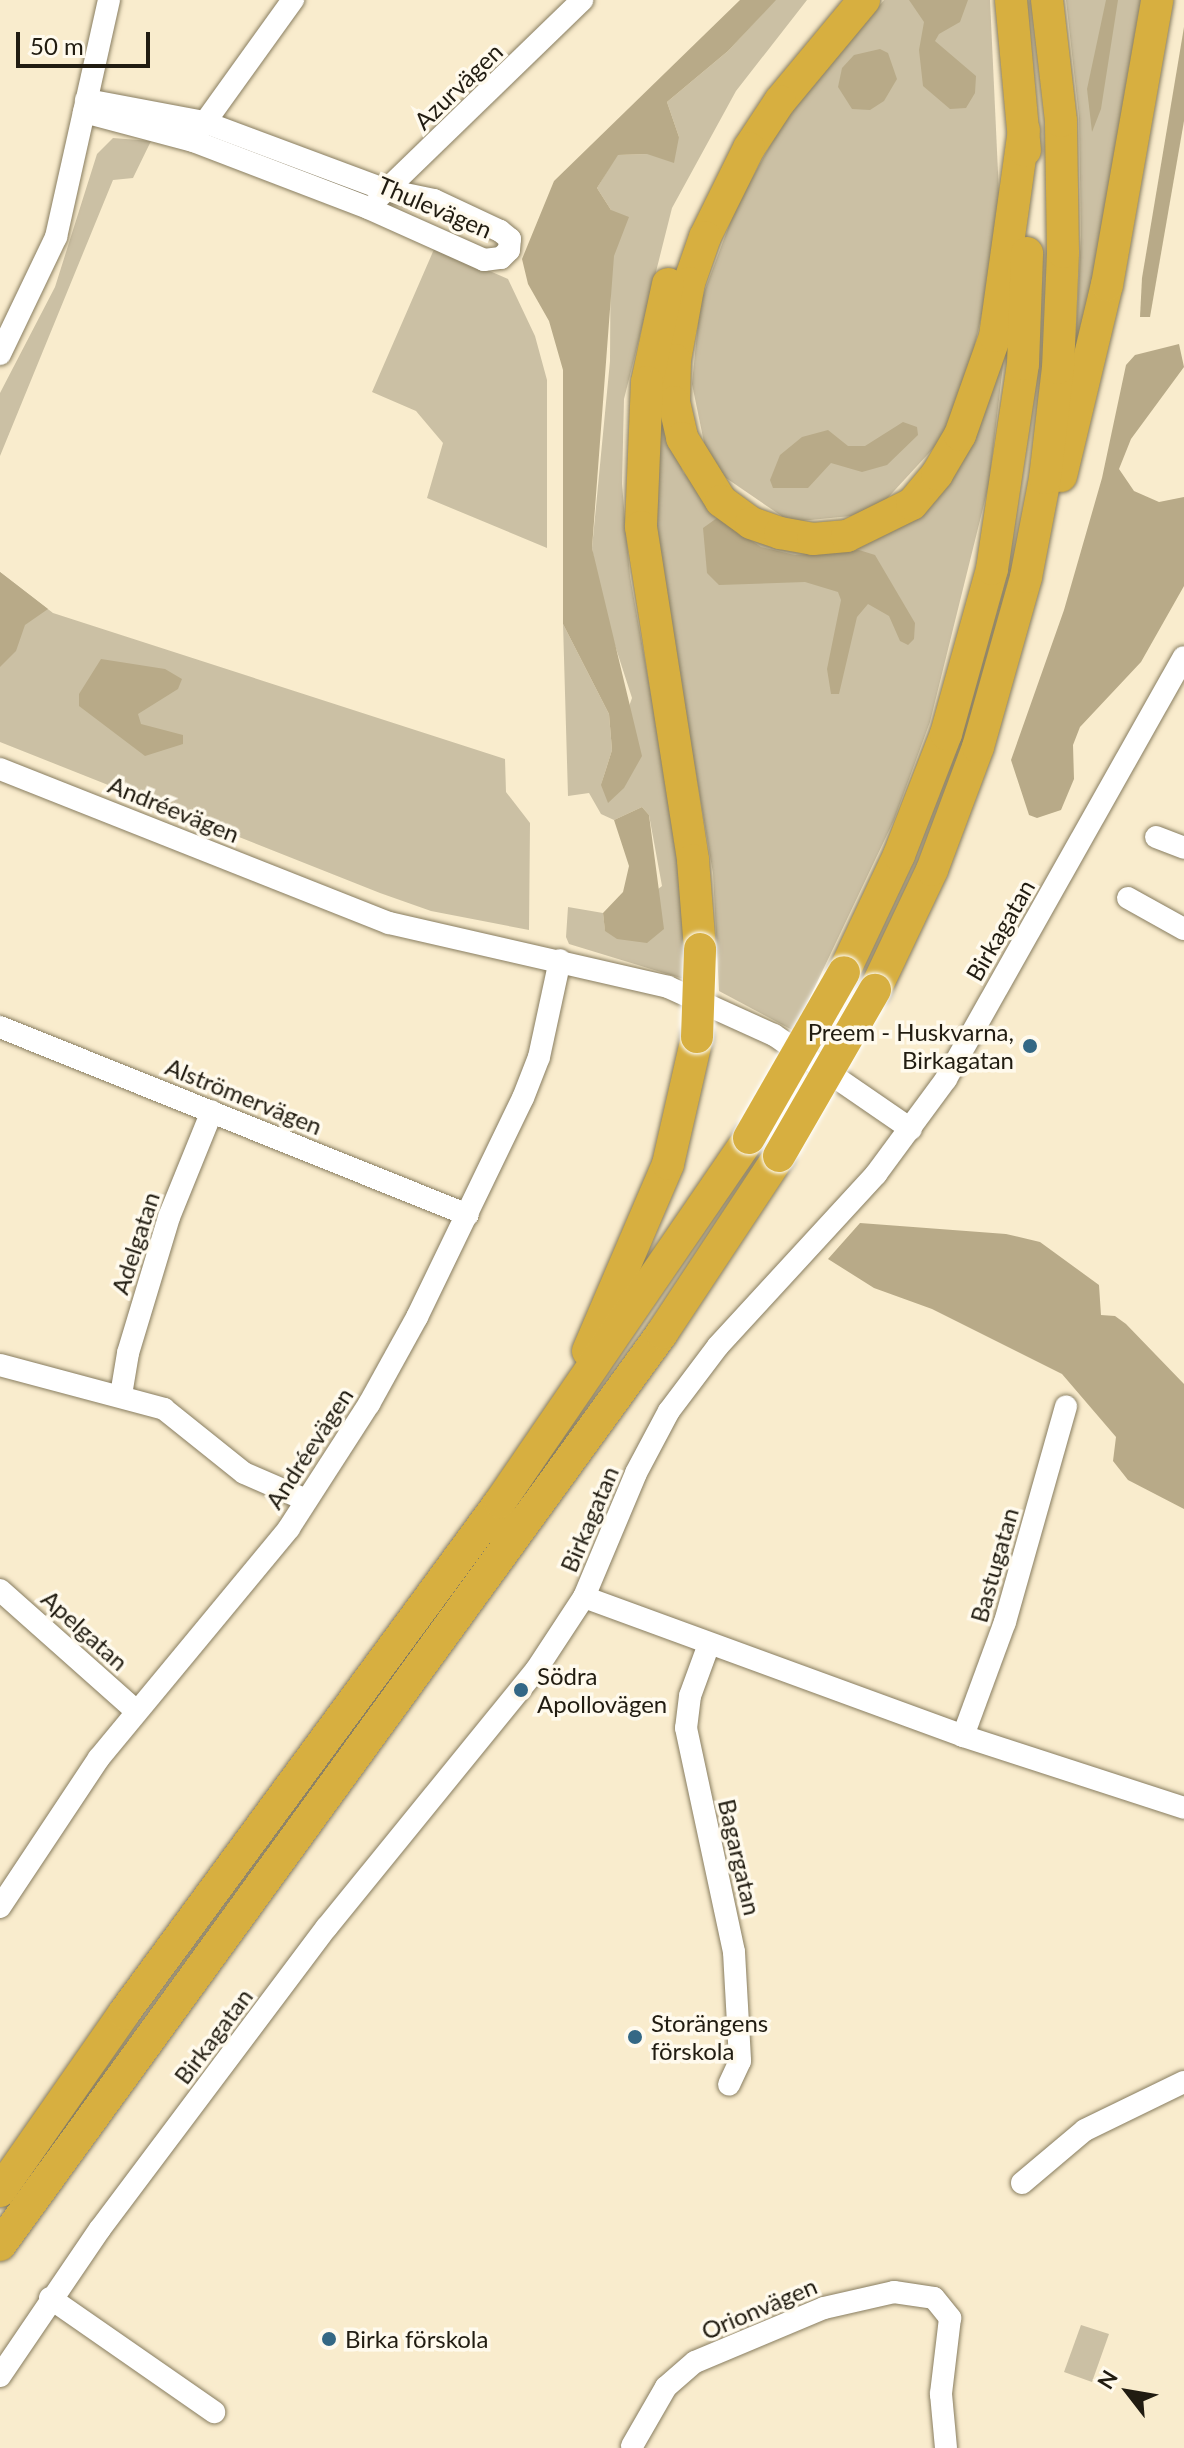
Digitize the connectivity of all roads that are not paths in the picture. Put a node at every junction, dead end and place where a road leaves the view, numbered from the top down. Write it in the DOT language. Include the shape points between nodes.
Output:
graph roads {
  1 [pos="109,0"];
  2 [pos="293,0"];
  3 [pos="582,0"];
  4 [pos="835,0"];
  5 [pos="864,0"];
  6 [pos="1011,0"];
  7 [pos="1047,0"];
  8 [pos="1157,0"];
  9 [pos="85,106"];
  10 [pos="1024,130"];
  11 [pos="198,131"];
  12 [pos="386,190"];
  13 [pos="368,208"];
  14 [pos="0,354"];
  15 [pos="1026,577"];
  16 [pos="1184,657"];
  17 [pos="0,769"];
  18 [pos="1156,837"];
  19 [pos="1184,848"];
  20 [pos="1128,898"];
  21 [pos="1184,929"];
  22 [pos="560,960"];
  23 [pos="0,1027"];
  24 [pos="212,1111"];
  25 [pos="911,1129"];
  26 [pos="468,1215"];
  27 [pos="0,1365"];
  28 [pos="121,1395"];
  29 [pos="1066,1406"];
  30 [pos="306,1500"];
  31 [pos="500,1502"];
  32 [pos="0,1590"];
  33 [pos="584,1597"];
  34 [pos="709,1644"];
  35 [pos="135,1710"];
  36 [pos="963,1736"];
  37 [pos="1184,1808"];
  38 [pos="0,1907"];
  39 [pos="1184,2082"];
  40 [pos="729,2085"];
  41 [pos="1022,2183"];
  42 [pos="0,2191"];
  43 [pos="0,2245"];
  44 [pos="50,2298"];
  45 [pos="0,2376"];
  46 [pos="214,2412"];
  47 [pos="632,2446"];
  48 [pos="946,2448"];
  1 -- 9 [label="street"];
  2 -- 11 [label="street"];
  3 -- 12 [label="street, Azurvägen"];
  4 -- 31 [label="highway, bridge" via="769,80 701,194 659,317 647,382 641,527 693,860 700,949 697,1037 668,1164 642,1234 583,1361"];
  5 -- 10 [label="highway" via="780,101 749,148 705,237 689,283 675,360 674,402 682,438 721,501 751,523 780,533 813,539 847,536 912,504 937,474 960,435 995,336"];
  6 -- 10 [label="highway"];
  7 -- 15 [label="highway" via="1061,121 1063,252 1058,368"];
  8 -- 15 [label="highway" via="1083,397"];
  9 -- 11 [label="street, Thulevägen"];
  9 -- 14 [label="street" via="56,237"];
  10 -- 31 [label="highway, bridge" via="1023,364 992,569 946,734 899,855 844,972 749,1138"];
  11 -- 12 [label="street, Thulevägen"];
  11 -- 13 [label="street, Thulevägen"];
  12 -- 13 [label="street, Azurvägen"];
  12 -- 13 [label="street, Thulevägen" via="434,200 473,217 510,239 509,250 501,258 484,260"];
  15 -- 43 [label="highway, bridge" via="978,747 932,870 875,990 779,1156 653,1346"];
  16 -- 25 [label="street, Birkagatan" via="946,1079"];
  17 -- 22 [label="street, Andréevägen" via="389,923"];
  18 -- 19 [label="street"];
  20 -- 21 [label="street"];
  22 -- 25 [label="street, Andréevägen" via="668,987 729,1012 774,1035"];
  22 -- 26 [label="street, Andréevägen" via="539,1057"];
  23 -- 24 [label="street, Alströmervägen"];
  24 -- 26 [label="street, Alströmervägen"];
  24 -- 28 [label="street, Adelgatan" via="169,1217 128,1353"];
  25 -- 33 [label="street, Birkagatan" via="718,1346 669,1411 636,1473"];
  26 -- 30 [label="street, Andréevägen" via="376,1391"];
  27 -- 28 [label="street"];
  28 -- 30 [label="street" via="164,1409 244,1473"];
  29 -- 36 [label="street, Bastugatan" via="1005,1622"];
  30 -- 35 [label="street, Andréevägen" via="289,1528"];
  31 -- 42 [label="highway"];
  32 -- 35 [label="street, Apelgatan"];
  33 -- 34 [label="street"];
  33 -- 44 [label="street, Birkagatan" via="529,1681 386,1851"];
  34 -- 36 [label="street"];
  34 -- 40 [label="street, Bagargatan" via="690,1696 686,1728 734,1952 740,2061"];
  35 -- 38 [label="street, Andréevägen"];
  36 -- 37 [label="street"];
  39 -- 41 [label="street" via="1085,2130"];
  44 -- 45 [label="street, Birkagatan"];
  44 -- 46 [label="street"];
  47 -- 48 [label="street, Orionvägen" via="666,2387 695,2362 861,2296 915,2294 945,2306 950,2318 941,2394"];
}
